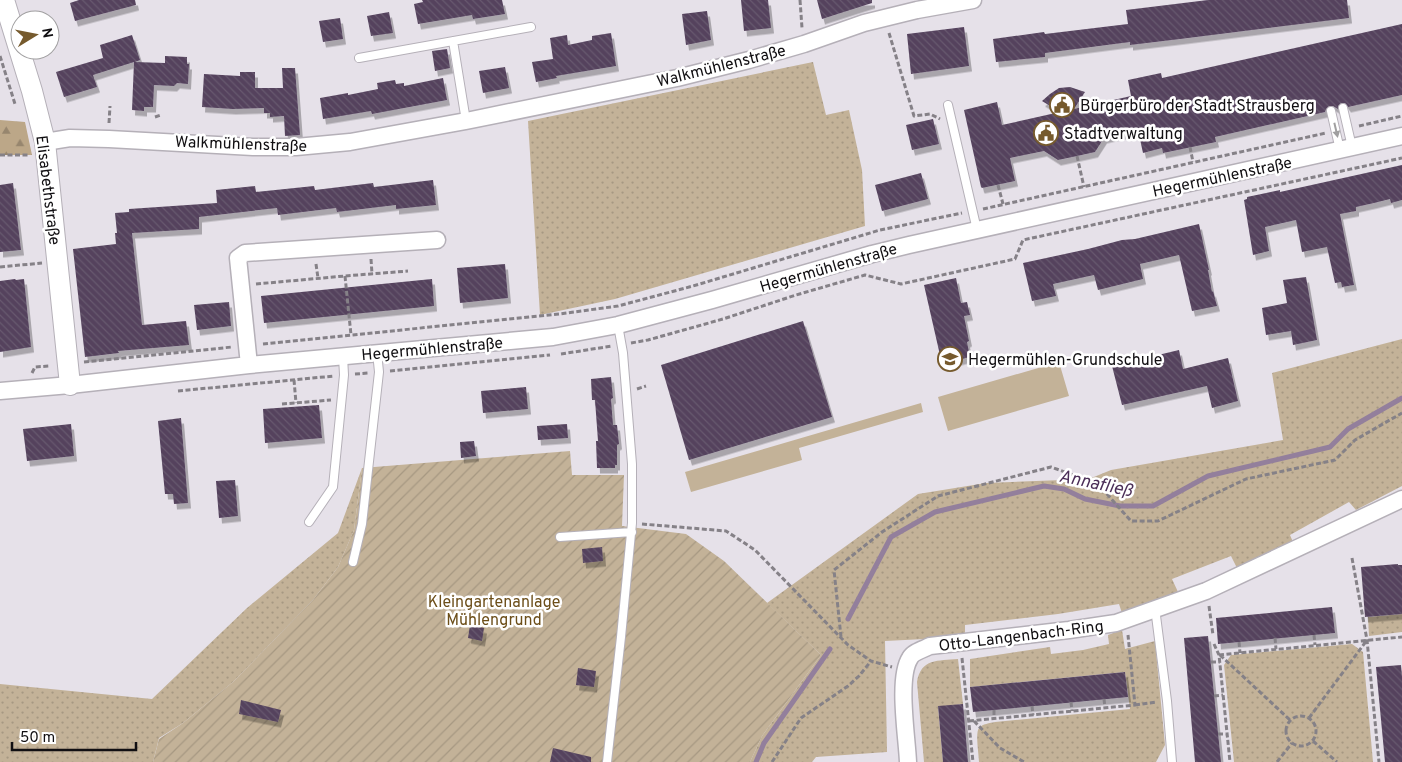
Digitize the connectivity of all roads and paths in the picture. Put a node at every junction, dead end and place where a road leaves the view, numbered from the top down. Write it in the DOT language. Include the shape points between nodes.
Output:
graph roads {
  1 [pos="4,0"];
  2 [pos="800,0"];
  3 [pos="973,0"];
  4 [pos="884,18"];
  5 [pos="531,27"];
  6 [pos="452,41"];
  7 [pos="804,44"];
  8 [pos="359,58"];
  9 [pos="948,105"];
  10 [pos="1343,108"];
  11 [pos="1331,111"];
  12 [pos="161,115"];
  13 [pos="154,117"];
  14 [pos="466,121"];
  15 [pos="953,124"];
  16 [pos="1402,136"];
  17 [pos="1190,147"];
  18 [pos="46,149"];
  19 [pos="1346,149"];
  20 [pos="0,155"];
  21 [pos="1077,156"];
  22 [pos="1194,162"];
  23 [pos="998,185"];
  24 [pos="1003,204"];
  25 [pos="1087,205"];
  26 [pos="977,230"];
  27 [pos="437,240"];
  28 [pos="42,262"];
  29 [pos="0,266"];
  30 [pos="408,271"];
  31 [pos="344,276"];
  32 [pos="241,286"];
  33 [pos="666,293"];
  34 [pos="618,325"];
  35 [pos="351,335"];
  36 [pos="246,345"];
  37 [pos="377,352"];
  38 [pos="343,356"];
  39 [pos="68,364"];
  40 [pos="248,365"];
  41 [pos="35,367"];
  42 [pos="294,380"];
  43 [pos="70,385"];
  44 [pos="0,391"];
  45 [pos="342,399"];
  46 [pos="296,403"];
  47 [pos="282,404"];
  48 [pos="1402,413"];
  49 [pos="1402,499"];
  50 [pos="310,522"];
  51 [pos="632,528"];
  52 [pos="560,537"];
  53 [pos="1352,558"];
  54 [pos="353,562"];
  55 [pos="1206,591"];
  56 [pos="1155,608"];
  57 [pos="1127,619"];
  58 [pos="1213,635"];
  59 [pos="1314,635"];
  60 [pos="1402,636"];
  61 [pos="841,637"];
  62 [pos="1275,638"];
  63 [pos="1367,640"];
  64 [pos="1239,642"];
  65 [pos="961,643"];
  66 [pos="1214,644"];
  67 [pos="1315,645"];
  68 [pos="1276,649"];
  69 [pos="1240,652"];
  70 [pos="1219,655"];
  71 [pos="870,661"];
  72 [pos="1211,662"];
  73 [pos="1220,662"];
  74 [pos="904,670"];
  75 [pos="1224,695"];
  76 [pos="1214,696"];
  77 [pos="1104,699"];
  78 [pos="1167,701"];
  79 [pos="1071,702"];
  80 [pos="1136,705"];
  81 [pos="1032,706"];
  82 [pos="1105,708"];
  83 [pos="994,710"];
  84 [pos="1072,711"];
  85 [pos="1033,715"];
  86 [pos="1309,718"];
  87 [pos="994,719"];
  88 [pos="1290,720"];
  89 [pos="974,721"];
  90 [pos="967,724"];
  91 [pos="1218,734"];
  92 [pos="1227,734"];
  93 [pos="1313,741"];
  94 [pos="1292,743"];
  95 [pos="607,762"];
  96 [pos="772,762"];
  97 [pos="908,762"];
  98 [pos="972,762"];
  99 [pos="1024,762"];
  100 [pos="1172,762"];
  101 [pos="1230,762"];
  102 [pos="1277,762"];
  103 [pos="1337,762"];
  104 [pos="1379,762"];
  1 -- 18 [label="street, Elisabethstraße"];
  2 -- 7 [label="path"];
  3 -- 4 [label="street, Walkmühlenstraße"];
  4 -- 7 [label="street, Walkmühlenstraße"];
  4 -- 15 [label="path" via="914,116 930,114"];
  5 -- 6 [label="lane"];
  6 -- 8 [label="lane"];
  6 -- 14 [label="lane"];
  7 -- 14 [label="street, Walkmühlenstraße" via="677,78"];
  9 -- 15 [label="lane"];
  10 -- 19 [label="lane"];
  11 -- 19 [label="lane, one-way"];
  12 -- 13 [label="path"];
  14 -- 18 [label="street, Walkmühlenstraße" via="350,142 296,148 70,138"];
  15 -- 26 [label="lane"];
  16 -- 19 [label="street, Hegermühlenstraße"];
  17 -- 22 [label="path"];
  18 -- 20 [label="path"];
  18 -- 39 [label="street, Elisabethstraße"];
  19 -- 25 [label="street, Hegermühlenstraße"];
  21 -- 25 [label="path"];
  23 -- 24 [label="path"];
  25 -- 26 [label="street, Hegermühlenstraße"];
  26 -- 34 [label="street, Hegermühlenstraße" via="872,254"];
  27 -- 32 [label="street" via="245,253 238,258"];
  28 -- 29 [label="path"];
  30 -- 31 [label="path"];
  31 -- 32 [label="path"];
  31 -- 35 [label="path"];
  32 -- 36 [label="street"];
  33 -- 35 [label="path" via="618,306"];
  34 -- 37 [label="street, Hegermühlenstraße" via="553,337"];
  34 -- 51 [label="lane" via="631,455"];
  35 -- 36 [label="path"];
  36 -- 39 [label="path"];
  36 -- 40 [label="street"];
  37 -- 38 [label="street, Hegermühlenstraße"];
  37 -- 54 [label="lane" via="379,372 363,514"];
  38 -- 40 [label="street, Hegermühlenstraße"];
  38 -- 45 [label="lane"];
  39 -- 41 [label="path"];
  39 -- 43 [label="street, Elisabethstraße"];
  40 -- 43 [label="street, Hegermühlenstraße"];
  42 -- 46 [label="path"];
  43 -- 44 [label="street, Hegermühlenstraße"];
  45 -- 46 [label="path"];
  45 -- 50 [label="lane" via="333,487"];
  46 -- 47 [label="path"];
  48 -- 61 [label="path" via="1355,440 1335,460 1246,479 1158,521 1130,521 1098,484 1051,468 938,496 882,532 834,570"];
  49 -- 55 [label="street, Otto-Langenbach-Ring"];
  51 -- 52 [label="lane"];
  51 -- 61 [label="path" via="726,531 755,550"];
  51 -- 95 [label="lane"];
  53 -- 63 [label="path"];
  55 -- 56 [label="street, Otto-Langenbach-Ring"];
  55 -- 58 [label="path"];
  56 -- 57 [label="street, Otto-Langenbach-Ring"];
  56 -- 78 [label="lane"];
  57 -- 65 [label="street, Otto-Langenbach-Ring" via="1069,630"];
  57 -- 80 [label="path"];
  59 -- 67 [label="path"];
  60 -- 63 [label="path"];
  61 -- 71 [label="path"];
  62 -- 68 [label="path"];
  63 -- 67 [label="path"];
  63 -- 86 [label="path"];
  63 -- 104 [label="path"];
  64 -- 69 [label="path"];
  65 -- 74 [label="street, Otto-Langenbach-Ring" via="930,646 911,656"];
  65 -- 90 [label="path"];
  66 -- 70 [label="path"];
  67 -- 68 [label="path"];
  68 -- 69 [label="path"];
  69 -- 70 [label="path"];
  70 -- 73 [label="path"];
  70 -- 88 [label="path"];
  71 -- 74 [label="path"];
  71 -- 96 [label="path" via="848,686 801,718"];
  72 -- 73 [label="path"];
  73 -- 75 [label="path"];
  74 -- 97 [label="street"];
  75 -- 76 [label="path"];
  75 -- 92 [label="path"];
  77 -- 82 [label="path"];
  78 -- 80 [label="path"];
  78 -- 100 [label="lane"];
  79 -- 84 [label="path"];
  80 -- 82 [label="path"];
  81 -- 85 [label="path"];
  82 -- 84 [label="path"];
  83 -- 87 [label="path"];
  84 -- 85 [label="path"];
  85 -- 87 [label="path"];
  86 -- 88 [label="path" via="1301,715"];
  86 -- 93 [label="path" via="1317,730"];
  87 -- 89 [label="path"];
  88 -- 94 [label="path" via="1286,732"];
  89 -- 90 [label="path"];
  89 -- 99 [label="path" via="1000,748"];
  90 -- 98 [label="path"];
  91 -- 92 [label="path"];
  92 -- 101 [label="path"];
  93 -- 94 [label="path" via="1302,746"];
  93 -- 103 [label="path"];
  94 -- 102 [label="path"];
}
